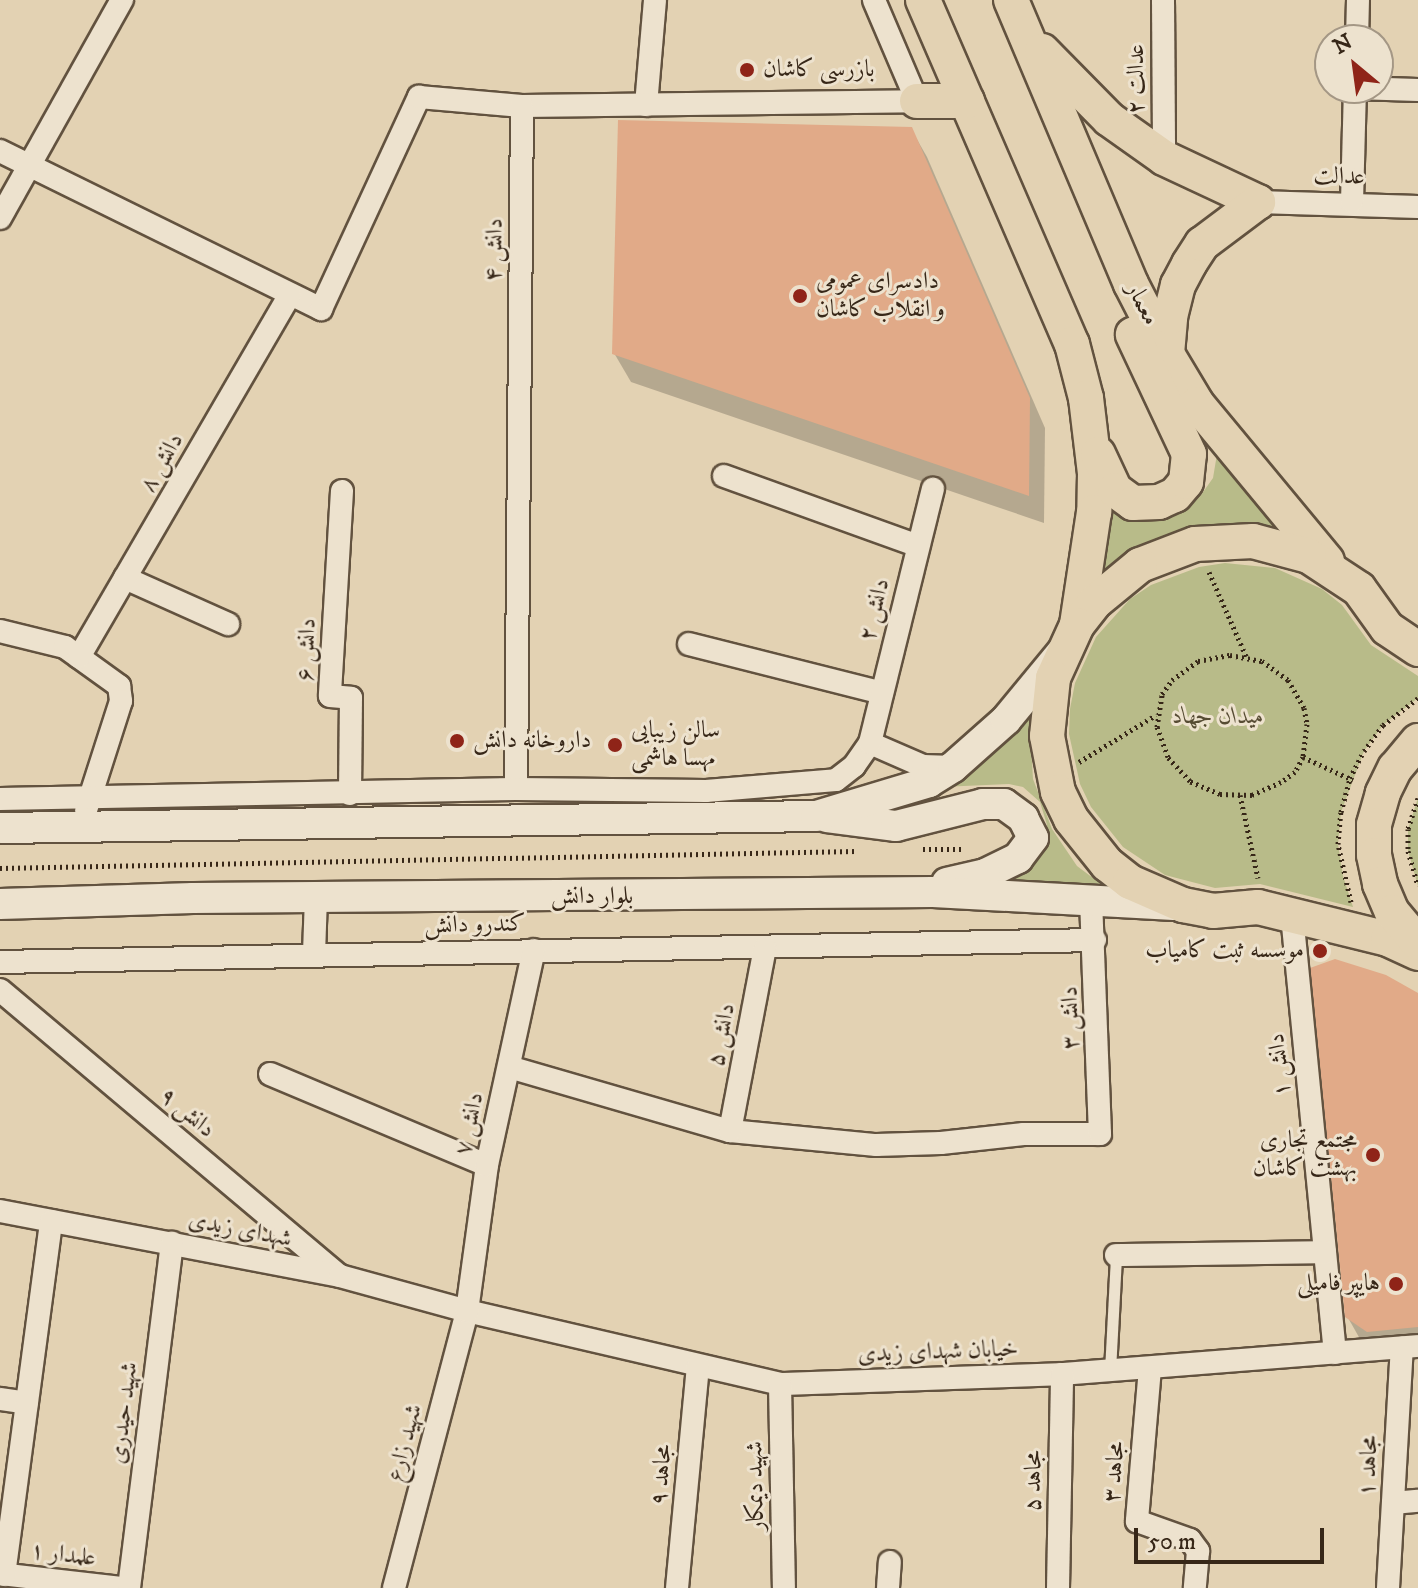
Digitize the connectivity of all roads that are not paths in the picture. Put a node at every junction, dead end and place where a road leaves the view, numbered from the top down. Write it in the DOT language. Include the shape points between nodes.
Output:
graph roads {
  1 [pos="122,0"];
  2 [pos="655,0"];
  3 [pos="874,0"];
  4 [pos="923,0"];
  5 [pos="1011,0"];
  6 [pos="1163,0"];
  7 [pos="1358,0"];
  8 [pos="1357,24"];
  9 [pos="1026,32"];
  10 [pos="1394,89"];
  11 [pos="1418,90"];
  12 [pos="917,101"];
  13 [pos="967,101"];
  14 [pos="1355,104"];
  15 [pos="646,105"];
  16 [pos="522,106"];
  17 [pos="0,151"];
  18 [pos="1164,158"];
  19 [pos="30,166"];
  20 [pos="1258,202"];
  21 [pos="1352,202"];
  22 [pos="1418,207"];
  23 [pos="0,218"];
  24 [pos="1131,284"];
  25 [pos="290,295"];
  26 [pos="1167,354"];
  27 [pos="1092,439"];
  28 [pos="724,476"];
  29 [pos="933,489"];
  30 [pos="342,491"];
  31 [pos="918,546"];
  32 [pos="1335,570"];
  33 [pos="125,578"];
  34 [pos="228,624"];
  35 [pos="0,631"];
  36 [pos="1070,637"];
  37 [pos="689,644"];
  38 [pos="1418,649"];
  39 [pos="79,657"];
  40 [pos="882,693"];
  41 [pos="1418,741"];
  42 [pos="870,743"];
  43 [pos="953,767"];
  44 [pos="516,789"];
  45 [pos="350,794"];
  46 [pos="0,799"];
  47 [pos="86,812"];
  48 [pos="816,816"];
  49 [pos="0,828"];
  50 [pos="890,893"];
  51 [pos="316,898"];
  52 [pos="1091,901"];
  53 [pos="0,904"];
  54 [pos="1183,905"];
  55 [pos="1292,915"];
  56 [pos="1095,940"];
  57 [pos="1418,943"];
  58 [pos="765,948"];
  59 [pos="534,950"];
  60 [pos="1418,953"];
  61 [pos="314,954"];
  62 [pos="0,962"];
  63 [pos="0,990"];
  64 [pos="509,1067"];
  65 [pos="270,1074"];
  66 [pos="730,1131"];
  67 [pos="487,1165"];
  68 [pos="0,1211"];
  69 [pos="51,1221"];
  70 [pos="172,1243"];
  71 [pos="1325,1252"];
  72 [pos="1116,1255"];
  73 [pos="340,1276"];
  74 [pos="467,1311"];
  75 [pos="1410,1347"];
  76 [pos="1335,1353"];
  77 [pos="698,1366"];
  78 [pos="1150,1368"];
  79 [pos="1110,1371"];
  80 [pos="1062,1374"];
  81 [pos="780,1384"];
  82 [pos="0,1399"];
  83 [pos="27,1403"];
  84 [pos="1418,1501"];
  85 [pos="1393,1503"];
  86 [pos="890,1562"];
  87 [pos="2,1574"];
  88 [pos="121,1588"];
  89 [pos="129,1588"];
  90 [pos="394,1588"];
  91 [pos="677,1588"];
  92 [pos="784,1588"];
  93 [pos="888,1588"];
  94 [pos="1058,1588"];
  95 [pos="1195,1588"];
  96 [pos="1388,1588"];
  1 -- 19 [label="street"];
  2 -- 15 [label="street"];
  3 -- 12 [label="street"];
  4 -- 13 [label="main road"];
  5 -- 9 [label="main road, معمار"];
  6 -- 18 [label="street, عدالت ۲"];
  7 -- 8 [label="street"];
  9 -- 18 [label="main road" via="1109,119"];
  9 -- 24 [label="main road, معمار"];
  10 -- 11 [label="street"];
  12 -- 13 [label="main road"];
  12 -- 15 [label="street"];
  13 -- 27 [label="main road" via="1072,344"];
  14 -- 21 [label="street"];
  15 -- 16 [label="street"];
  16 -- 25 [label="street" via="419,97 321,309"];
  16 -- 44 [label="street, دانش ۴"];
  17 -- 19 [label="street"];
  18 -- 20 [label="main road"];
  19 -- 23 [label="street"];
  19 -- 25 [label="street"];
  20 -- 21 [label="street, عدالت"];
  20 -- 26 [label="main road" via="1211,236 1189,264 1170,317"];
  21 -- 22 [label="street, عدالت"];
  24 -- 26 [label="main road, معمار"];
  24 -- 27 [label="main road" via="1130,329 1189,454 1186,482 1159,502 1133,503 1115,490"];
  25 -- 33 [label="street, دانش ۸"];
  26 -- 32 [label="main road, معمار" via="1197,404"];
  27 -- 36 [label="main road" via="1094,512"];
  28 -- 31 [label="street"];
  29 -- 31 [label="street, دانش ۲"];
  30 -- 45 [label="street, دانش ۶" via="330,696 351,698"];
  31 -- 40 [label="street, دانش ۲"];
  32 -- 36 [label="main road" via="1281,546 1223,540 1195,544 1140,565 1105,592"];
  32 -- 38 [label="main road" via="1359,589 1387,628"];
  33 -- 34 [label="street"];
  33 -- 39 [label="street, دانش ۸"];
  35 -- 39 [label="street" via="65,647"];
  36 -- 43 [label="main road" via="1006,720"];
  36 -- 54 [label="main road" via="1047,706 1058,792 1079,831 1107,864 1130,882"];
  37 -- 40 [label="street"];
  39 -- 47 [label="street" via="119,686 121,701"];
  40 -- 42 [label="street, دانش ۲"];
  41 -- 57 [label="main road" via="1395,768 1374,825 1380,884 1392,912"];
  42 -- 43 [label="street" via="923,766"];
  42 -- 44 [label="street" via="836,780 706,791"];
  43 -- 48 [label="main road" via="929,782"];
  44 -- 45 [label="street"];
  45 -- 47 [label="street"];
  46 -- 47 [label="street"];
  47 -- 48 [label="main road"];
  47 -- 49 [label="main road"];
  48 -- 50 [label="main road" via="896,826 983,804 1004,804 1031,829 1027,850 1003,866 962,881"];
  50 -- 51 [label="main road, بلوار دانش"];
  50 -- 52 [label="main road, بلوار دانش"];
  51 -- 53 [label="main road, بلوار دانش"];
  51 -- 61 [label="street"];
  52 -- 54 [label="main road, بلوار دانش"];
  52 -- 56 [label="street, دانش ۳"];
  54 -- 55 [label="main road" via="1213,911 1258,907"];
  55 -- 60 [label="main road" via="1388,939"];
  55 -- 71 [label="street, دانش ۱"];
  56 -- 58 [label="street, کندرو دانش"];
  56 -- 66 [label="street, دانش ۳" via="1100,1134 876,1145"];
  58 -- 59 [label="street, کندرو دانش"];
  58 -- 66 [label="street, دانش ۵"];
  59 -- 61 [label="street, کندرو دانش"];
  59 -- 64 [label="street, دانش ۷"];
  61 -- 62 [label="street, کندرو دانش"];
  63 -- 73 [label="street, دانش ۹"];
  64 -- 66 [label="street"];
  64 -- 67 [label="street, دانش ۷"];
  65 -- 67 [label="street"];
  67 -- 74 [label="street, دانش ۷"];
  68 -- 69 [label="street, شهدای زیدی"];
  69 -- 70 [label="street, شهدای زیدی"];
  69 -- 83 [label="street"];
  70 -- 73 [label="street, شهدای زیدی"];
  70 -- 89 [label="street, شهید حیدری"];
  71 -- 72 [label="street"];
  71 -- 76 [label="street, دانش ۱"];
  72 -- 79 [label="lane"];
  73 -- 74 [label="street, شهدای زیدی"];
  74 -- 77 [label="street, خیابان شهدای زیدی"];
  74 -- 90 [label="street, شهید زارع"];
  75 -- 76 [label="street, خیابان شهدای زیدی"];
  75 -- 85 [label="street, مجاهد ۱"];
  76 -- 78 [label="street, خیابان شهدای زیدی"];
  77 -- 81 [label="street, خیابان شهدای زیدی"];
  77 -- 91 [label="street, مجاهد ۹"];
  78 -- 79 [label="street, خیابان شهدای زیدی"];
  78 -- 95 [label="street, مجاهد ۳" via="1137,1521 1190,1540 1198,1551"];
  79 -- 80 [label="street, خیابان شهدای زیدی"];
  80 -- 81 [label="street, خیابان شهدای زیدی"];
  80 -- 94 [label="street, مجاهد ۵"];
  81 -- 92 [label="street, شهید دیمکار"];
  82 -- 83 [label="street"];
  83 -- 87 [label="street"];
  84 -- 85 [label="street"];
  85 -- 96 [label="street, مجاهد ۱"];
  86 -- 93 [label="street"];
  87 -- 88 [label="street, علمدار ۱"];
}
